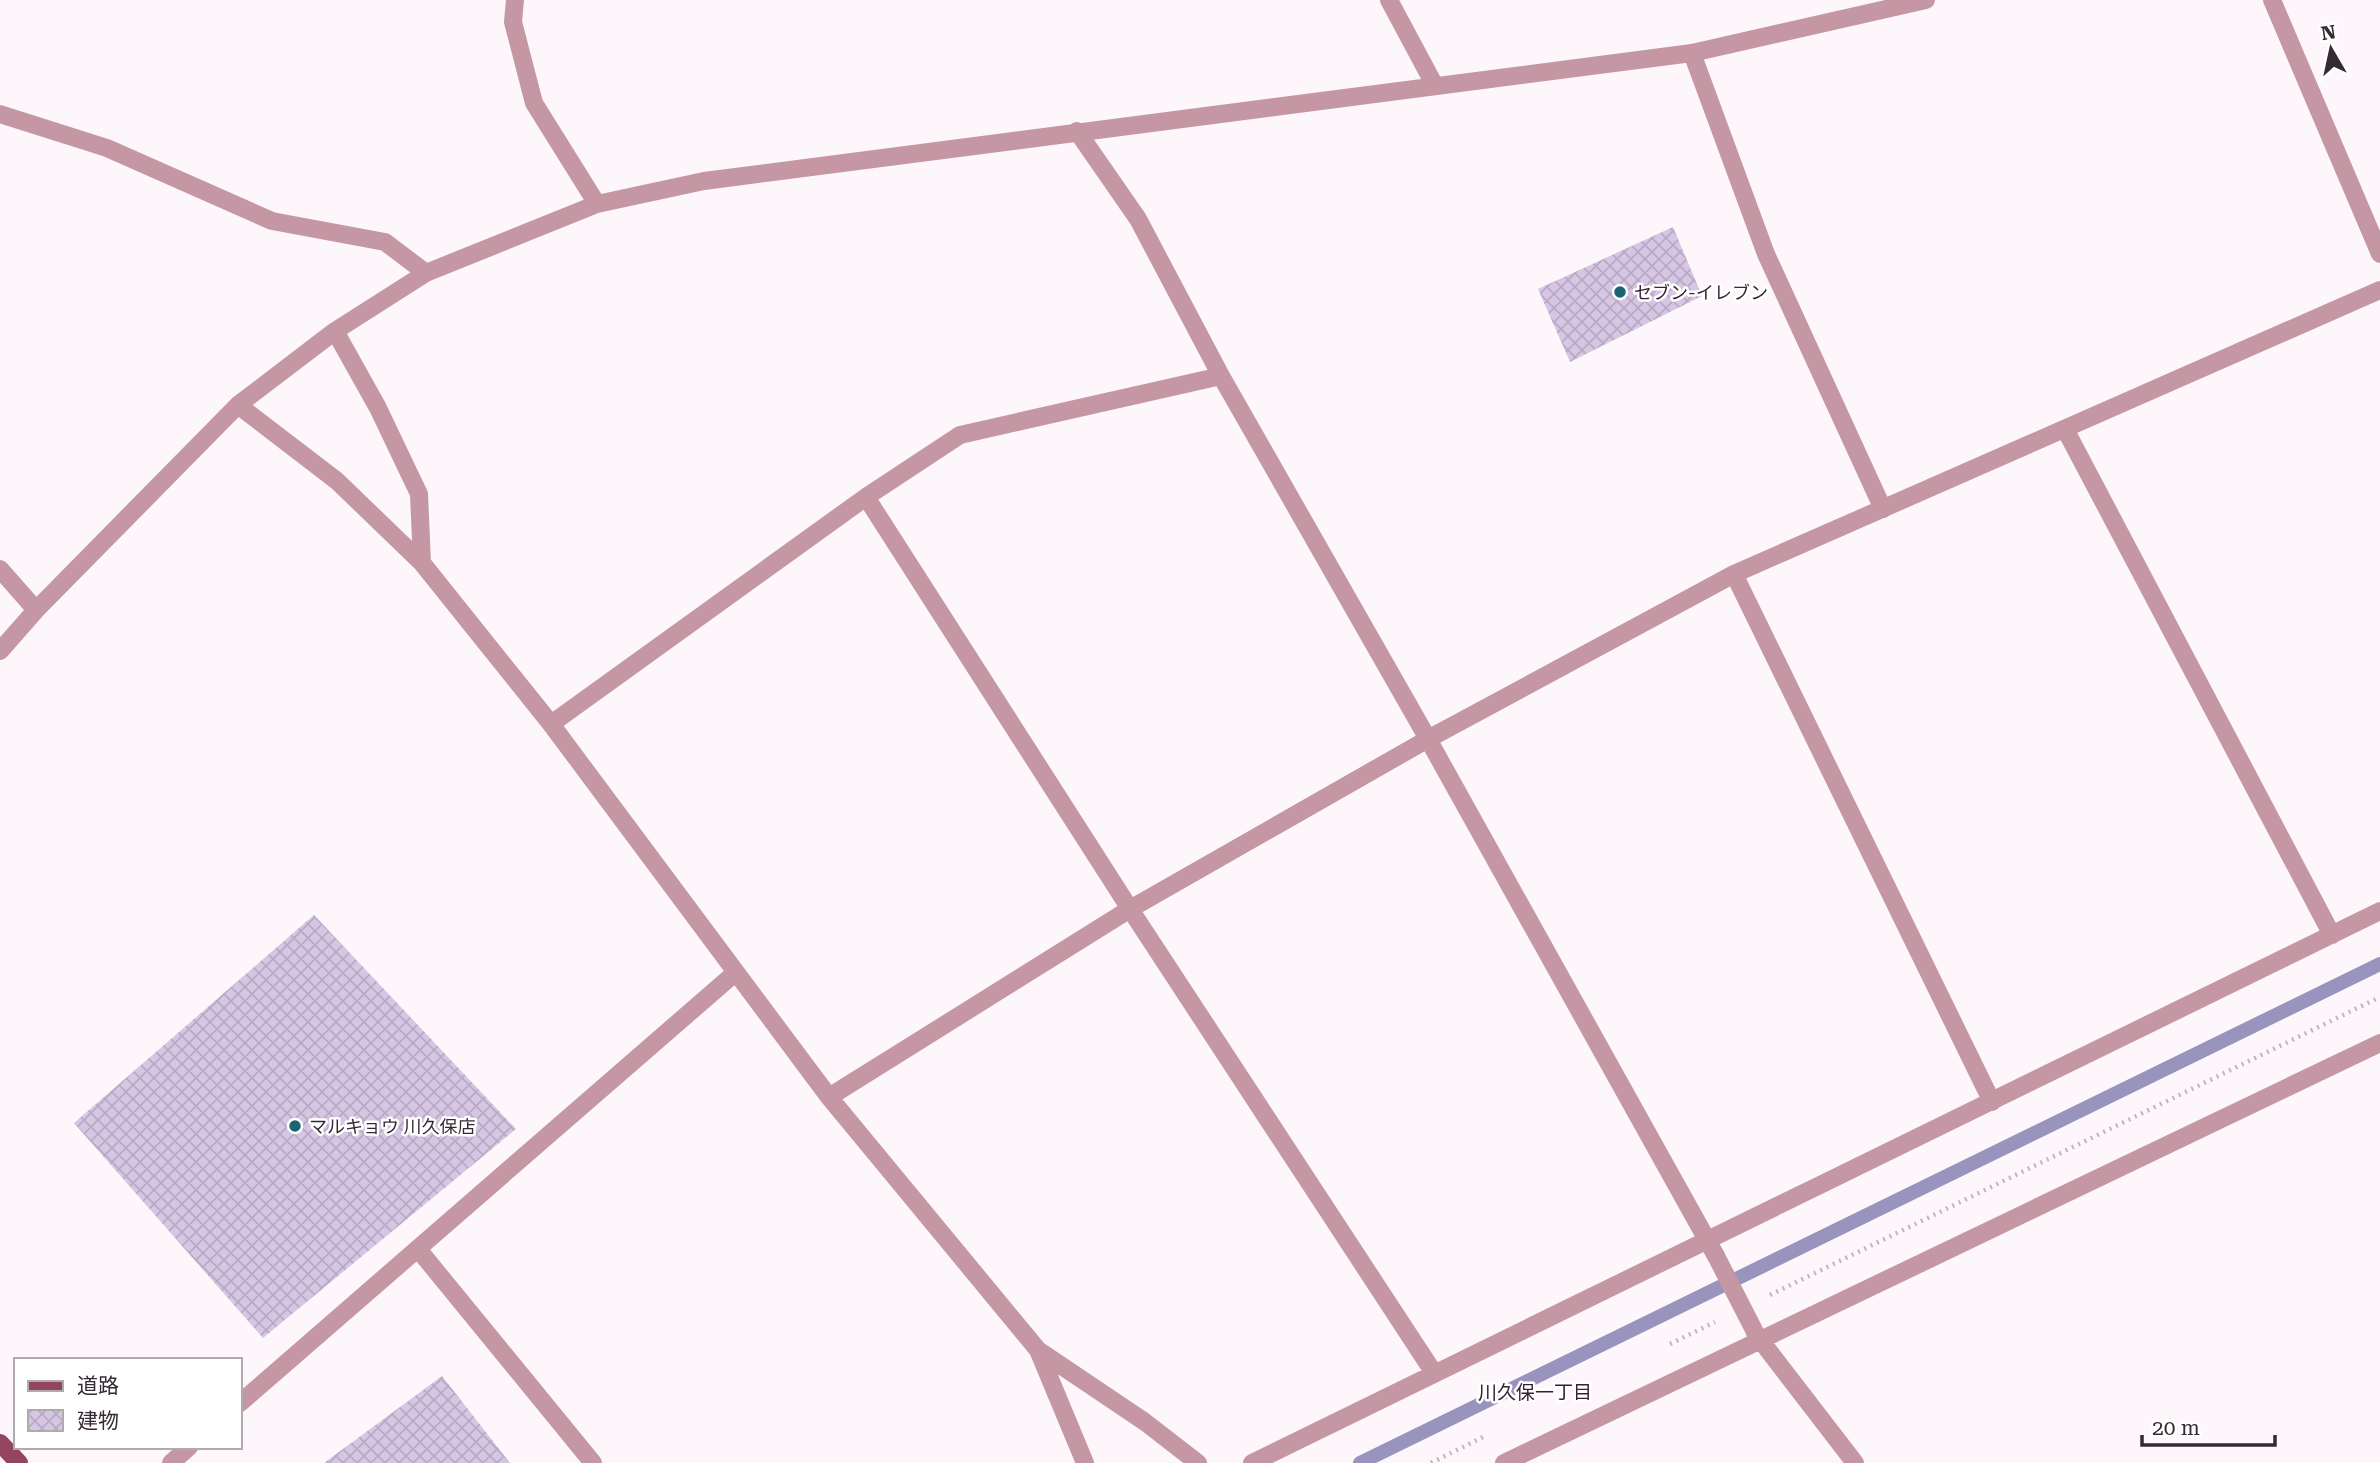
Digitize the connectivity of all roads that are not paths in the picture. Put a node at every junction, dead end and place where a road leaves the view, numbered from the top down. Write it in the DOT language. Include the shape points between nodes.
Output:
graph roads {
  1 [pos="514,0"];
  2 [pos="1389,0"];
  3 [pos="1926,0"];
  4 [pos="2272,0"];
  5 [pos="1692,53"];
  6 [pos="1435,86"];
  7 [pos="0,114"];
  8 [pos="1077,131"];
  9 [pos="597,204"];
  10 [pos="2380,254"];
  11 [pos="426,273"];
  12 [pos="2380,290"];
  13 [pos="335,331"];
  14 [pos="1221,376"];
  15 [pos="238,405"];
  16 [pos="2065,429"];
  17 [pos="866,497"];
  18 [pos="1883,509"];
  19 [pos="422,564"];
  20 [pos="0,569"];
  21 [pos="1734,574"];
  22 [pos="36,610"];
  23 [pos="0,651"];
  24 [pos="551,724"];
  25 [pos="1428,739"];
  26 [pos="1130,909"];
  27 [pos="2380,911"];
  28 [pos="2332,934"];
  29 [pos="735,973"];
  30 [pos="2380,1043"];
  31 [pos="829,1097"];
  32 [pos="1992,1102"];
  33 [pos="1707,1238"];
  34 [pos="418,1249"];
  35 [pos="1757,1336"];
  36 [pos="1038,1350"];
  37 [pos="1434,1373"];
  38 [pos="242,1401"];
  39 [pos="0,1443"];
  40 [pos="187,1449"];
  41 [pos="19,1463"];
  42 [pos="171,1463"];
  43 [pos="593,1463"];
  44 [pos="1085,1463"];
  45 [pos="1198,1463"];
  46 [pos="1252,1463"];
  47 [pos="1504,1463"];
  48 [pos="1855,1463"];
  1 -- 9 [label="street" via="513,22 534,103"];
  2 -- 6 [label="street"];
  3 -- 5 [label="street"];
  4 -- 10 [label="street"];
  5 -- 6 [label="street"];
  5 -- 18 [label="street" via="1766,254"];
  6 -- 8 [label="street"];
  7 -- 11 [label="street" via="107,148 272,221 385,243"];
  8 -- 9 [label="street" via="704,181"];
  8 -- 14 [label="street" via="1138,219"];
  9 -- 11 [label="street"];
  11 -- 13 [label="street"];
  12 -- 16 [label="street"];
  13 -- 15 [label="street"];
  13 -- 19 [label="street" via="419,494"];
  14 -- 17 [label="street" via="960,435"];
  14 -- 25 [label="street"];
  15 -- 19 [label="street" via="337,481"];
  15 -- 22 [label="street"];
  16 -- 18 [label="street"];
  16 -- 28 [label="street"];
  17 -- 24 [label="street"];
  17 -- 26 [label="street"];
  18 -- 21 [label="street"];
  19 -- 24 [label="street"];
  20 -- 22 [label="street"];
  21 -- 25 [label="street"];
  21 -- 32 [label="street"];
  22 -- 23 [label="street"];
  24 -- 29 [label="street"];
  25 -- 26 [label="street"];
  25 -- 33 [label="street"];
  26 -- 31 [label="street"];
  26 -- 37 [label="street"];
  27 -- 28 [label="street"];
  28 -- 32 [label="street"];
  29 -- 31 [label="street"];
  29 -- 34 [label="street"];
  30 -- 35 [label="street"];
  31 -- 36 [label="street"];
  32 -- 33 [label="street"];
  33 -- 35 [label="street, bridge"];
  33 -- 37 [label="street"];
  34 -- 38 [label="street"];
  34 -- 43 [label="street"];
  35 -- 47 [label="street"];
  35 -- 48 [label="street"];
  36 -- 44 [label="street"];
  36 -- 45 [label="street"];
  37 -- 46 [label="street"];
  39 -- 41 [label="main road"];
  40 -- 42 [label="street"];
}
